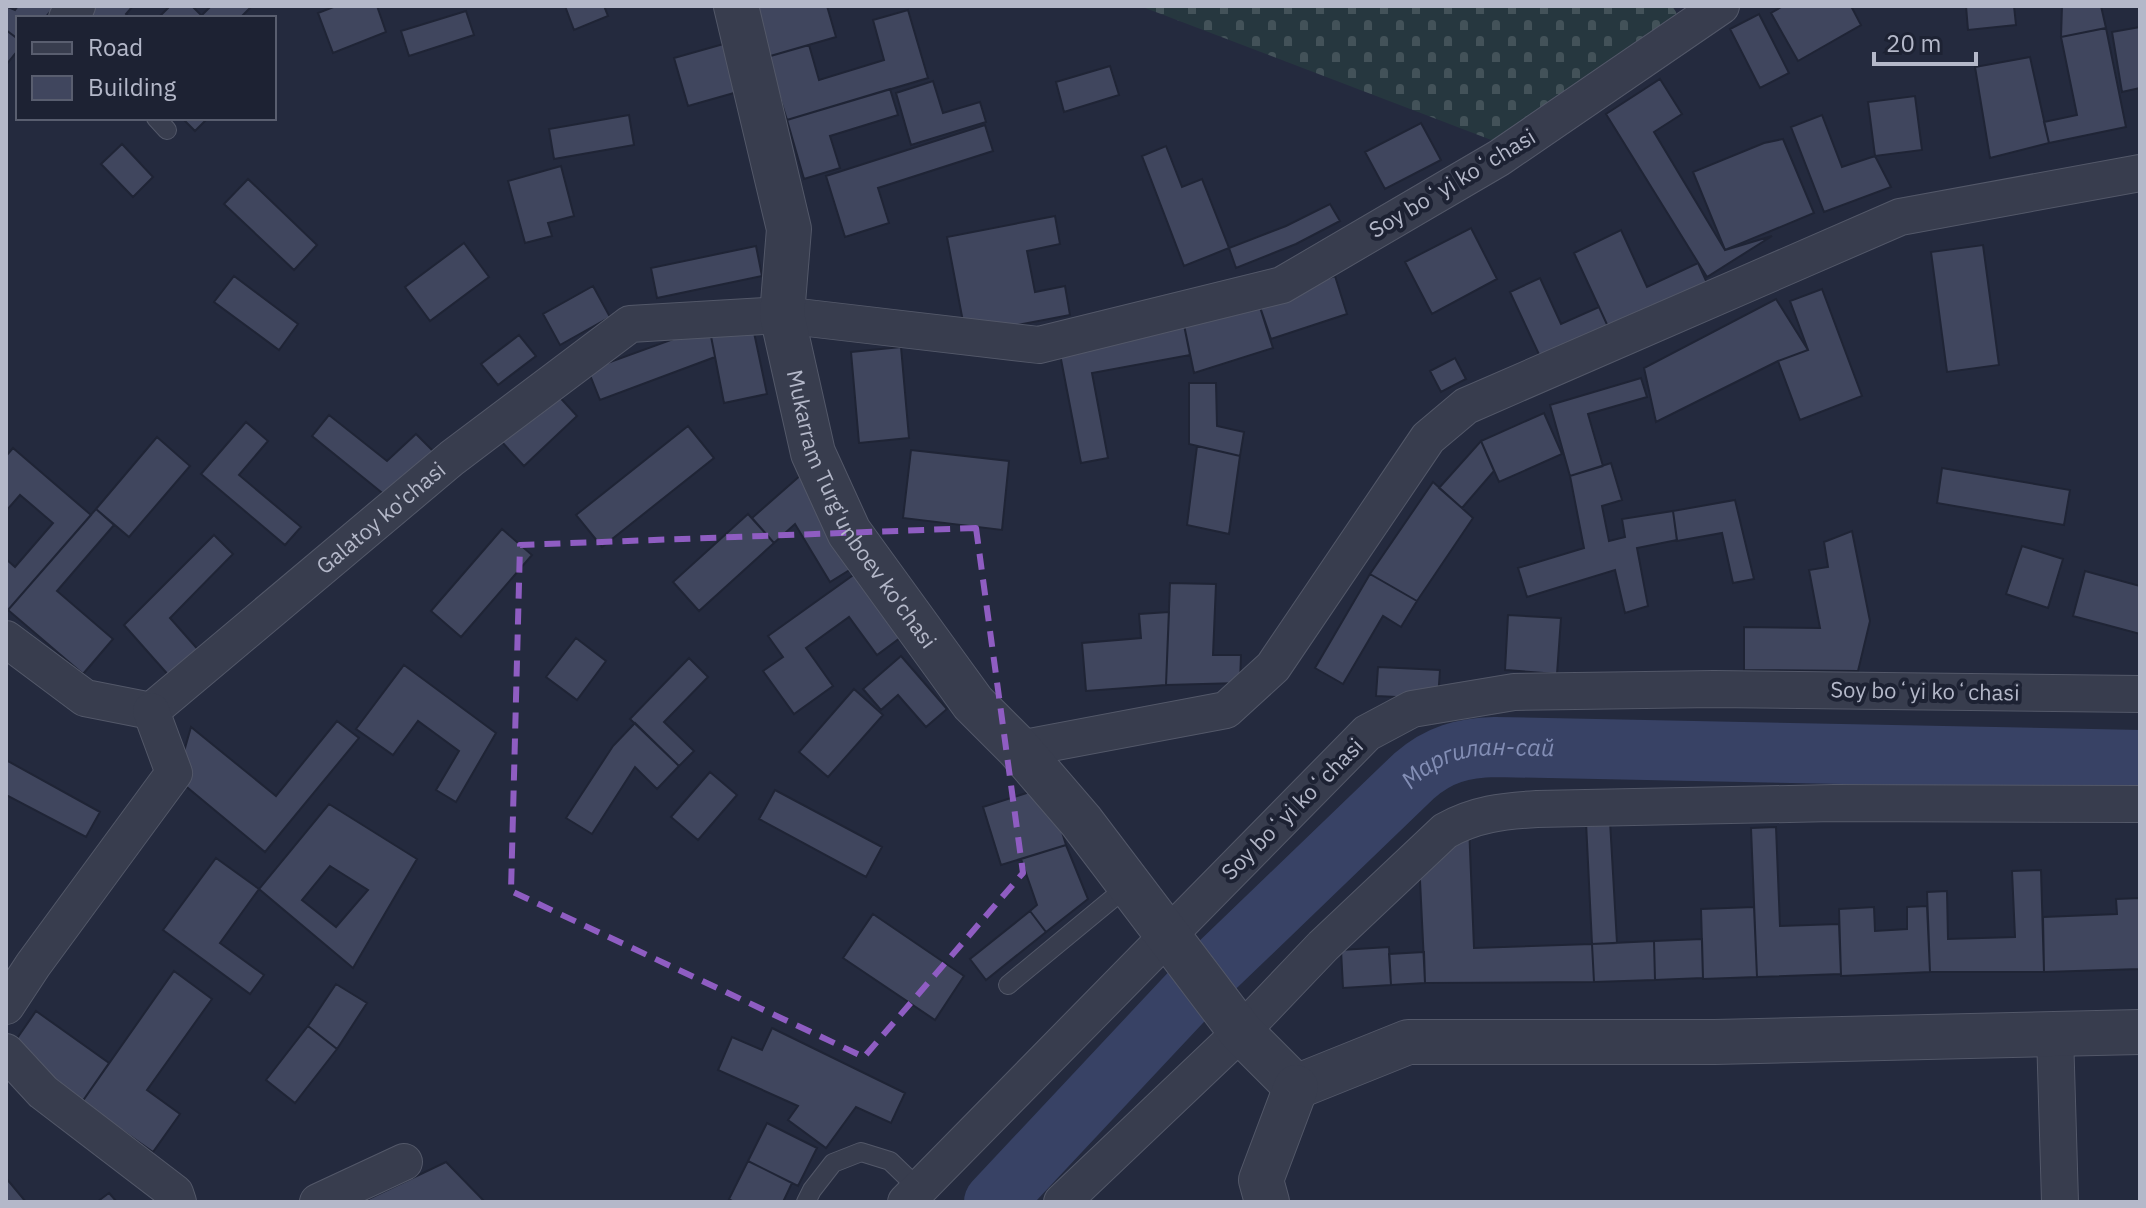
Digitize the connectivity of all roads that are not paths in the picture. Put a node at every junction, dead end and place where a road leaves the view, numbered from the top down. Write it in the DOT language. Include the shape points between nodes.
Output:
graph roads {
  1 [pos="736,6"];
  2 [pos="1704,10"];
  3 [pos="2140,173"];
  4 [pos="782,315"];
  5 [pos="6,639"];
  6 [pos="2140,694"];
  7 [pos="151,711"];
  8 [pos="1019,749"];
  9 [pos="2140,804"];
  10 [pos="1129,885"];
  11 [pos="1167,934"];
  12 [pos="1008,985"];
  13 [pos="6,1006"];
  14 [pos="1241,1032"];
  15 [pos="2140,1032"];
  16 [pos="2055,1034"];
  17 [pos="6,1052"];
  18 [pos="1296,1087"];
  19 [pos="404,1162"];
  20 [pos="912,1195"];
  21 [pos="178,1202"];
  22 [pos="318,1202"];
  23 [pos="806,1202"];
  24 [pos="1062,1202"];
  25 [pos="1267,1202"];
  26 [pos="2060,1202"];
  1 -- 4 [label="street, Mukarram Turg'unboev ko'chasi" via="789,229"];
  2 -- 4 [label="street, Soy boʻyi koʻchasi" via="1499,158 1282,285 1039,345"];
  3 -- 8 [label="street" via="1900,217 1466,406 1428,438 1273,667 1226,710"];
  4 -- 7 [label="street, Galatoy ko'chasi" via="630,324 452,458"];
  4 -- 8 [label="street, Mukarram Turg'unboev ko'chasi" via="813,453 849,532 973,703"];
  5 -- 7 [label="street" via="85,698"];
  6 -- 11 [label="street, Soy boʻyi koʻchasi" via="1514,692 1412,709 1367,733"];
  7 -- 13 [label="street" via="174,773"];
  8 -- 10 [label="street, Mukarram Turg'unboev ko'chasi"];
  9 -- 14 [label="street" via="1834,803 1495,811 1445,831"];
  10 -- 11 [label="street, Mukarram Turg'unboev ko'chasi"];
  10 -- 12 [label="lane"];
  11 -- 14 [label="street, Mukarram Turg'unboev ko'chasi"];
  11 -- 20 [label="street, Soy boʻyi koʻchasi"];
  14 -- 18 [label="street, Mukarram Turg'unboev ko'chasi"];
  14 -- 24 [label="street"];
  15 -- 16 [label="street"];
  16 -- 18 [label="street" via="1408,1042"];
  16 -- 26 [label="street"];
  17 -- 21 [label="street" via="43,1092 175,1193"];
  18 -- 25 [label="street" via="1261,1180"];
  19 -- 22 [label="street"];
  20 -- 23 [label="lane" via="890,1161 861,1152 833,1163"];
}
